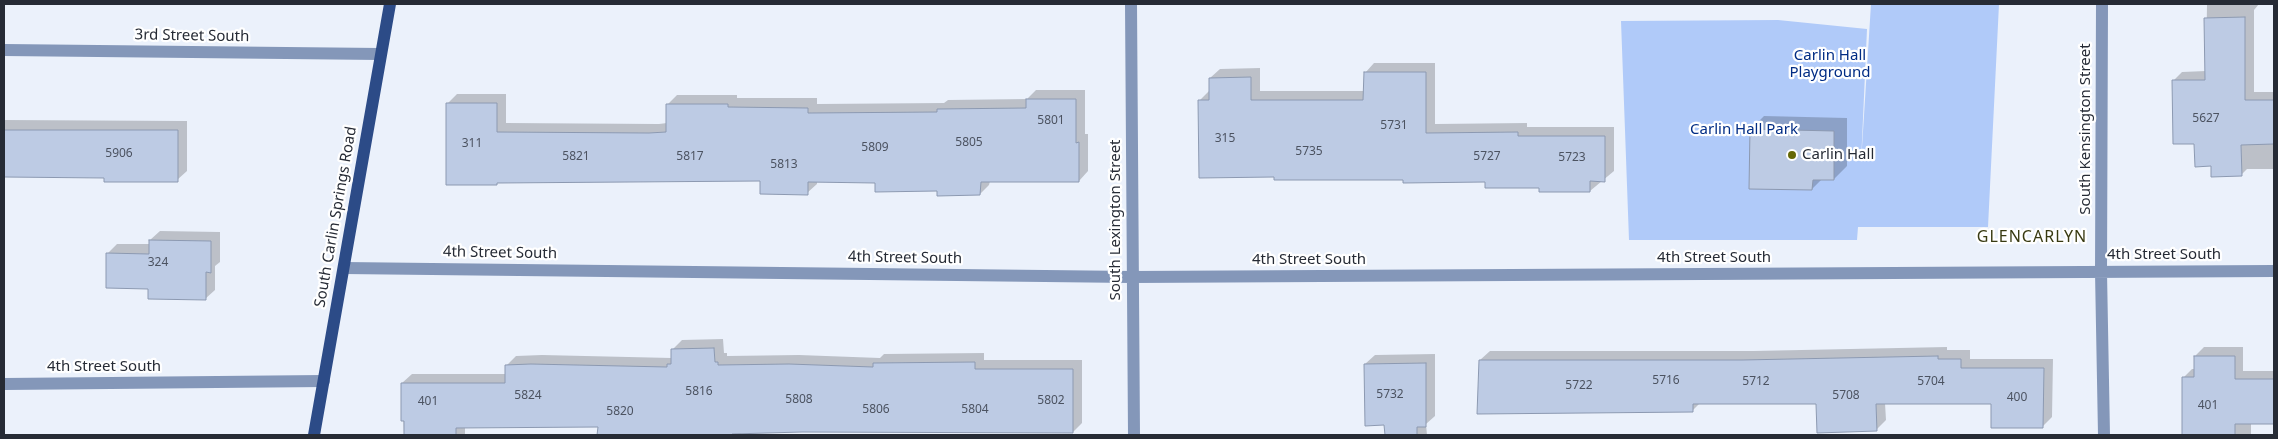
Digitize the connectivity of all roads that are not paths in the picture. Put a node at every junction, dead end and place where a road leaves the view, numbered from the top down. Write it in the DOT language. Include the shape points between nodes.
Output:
graph roads {
  1 [pos="390,4"];
  2 [pos="1131,4"];
  3 [pos="2102,4"];
  4 [pos="4,50"];
  5 [pos="380,54"];
  6 [pos="344,268"];
  7 [pos="2274,271"];
  8 [pos="2101,272"];
  9 [pos="1132,277"];
  10 [pos="324,381"];
  11 [pos="4,384"];
  12 [pos="314,435"];
  13 [pos="1134,435"];
  14 [pos="2104,435"];
  1 -- 5 [label="main road, South Carlin Springs Road"];
  2 -- 9 [label="street, South Lexington Street"];
  3 -- 8 [label="street, South Kensington Street"];
  4 -- 5 [label="street, 3rd Street South"];
  5 -- 6 [label="main road, South Carlin Springs Road"];
  6 -- 9 [label="street, 4th Street South"];
  6 -- 10 [label="main road, South Carlin Springs Road"];
  7 -- 8 [label="street, 4th Street South"];
  8 -- 9 [label="street, 4th Street South"];
  8 -- 14 [label="street, South Kensington Street"];
  9 -- 13 [label="street, South Lexington Street"];
  10 -- 11 [label="street, 4th Street South"];
  10 -- 12 [label="main road, South Carlin Springs Road"];
}
